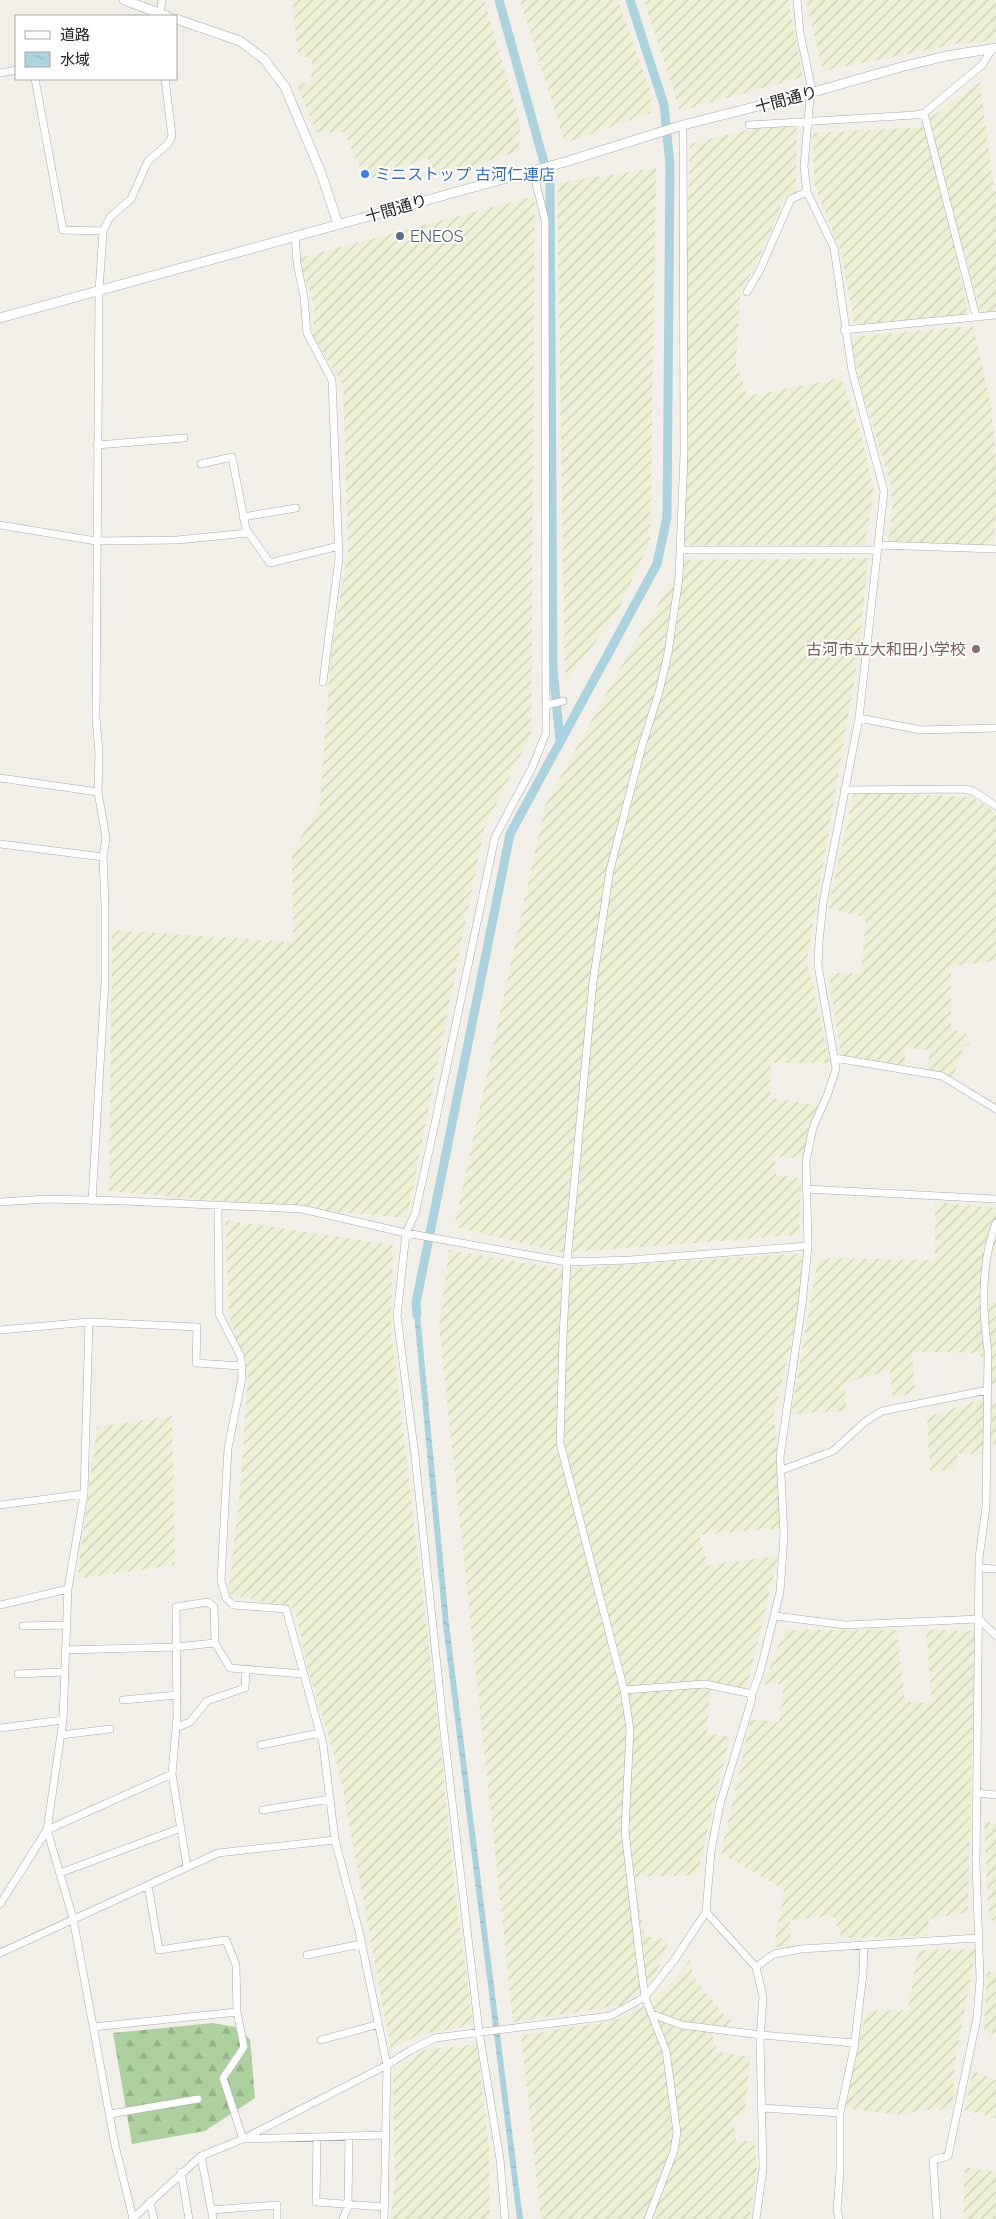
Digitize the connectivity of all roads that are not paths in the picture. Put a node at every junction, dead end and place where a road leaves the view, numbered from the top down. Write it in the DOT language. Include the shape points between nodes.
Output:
graph roads {
  1 [pos="124,0"];
  2 [pos="162,0"];
  3 [pos="797,0"];
  4 [pos="161,15"];
  5 [pos="163,15"];
  6 [pos="178,20"];
  7 [pos="994,49"];
  8 [pos="15,70"];
  9 [pos="0,73"];
  10 [pos="35,80"];
  11 [pos="165,80"];
  12 [pos="810,93"];
  13 [pos="924,112"];
  14 [pos="807,122"];
  15 [pos="749,126"];
  16 [pos="678,127"];
  17 [pos="536,170"];
  18 [pos="807,192"];
  19 [pos="338,224"];
  20 [pos="103,231"];
  21 [pos="295,236"];
  22 [pos="99,291"];
  23 [pos="747,292"];
  24 [pos="976,316"];
  25 [pos="996,316"];
  26 [pos="0,318"];
  27 [pos="844,330"];
  28 [pos="184,438"];
  29 [pos="97,445"];
  30 [pos="200,464"];
  31 [pos="296,508"];
  32 [pos="243,517"];
  33 [pos="0,525"];
  34 [pos="248,533"];
  35 [pos="96,541"];
  36 [pos="338,546"];
  37 [pos="877,548"];
  38 [pos="996,549"];
  39 [pos="680,550"];
  40 [pos="322,682"];
  41 [pos="563,701"];
  42 [pos="547,705"];
  43 [pos="859,718"];
  44 [pos="996,728"];
  45 [pos="0,778"];
  46 [pos="844,790"];
  47 [pos="98,792"];
  48 [pos="996,806"];
  49 [pos="0,844"];
  50 [pos="103,857"];
  51 [pos="835,1058"];
  52 [pos="996,1109"];
  53 [pos="806,1189"];
  54 [pos="996,1199"];
  55 [pos="92,1201"];
  56 [pos="0,1202"];
  57 [pos="218,1206"];
  58 [pos="996,1223"];
  59 [pos="406,1233"];
  60 [pos="808,1246"];
  61 [pos="567,1262"];
  62 [pos="89,1322"];
  63 [pos="0,1330"];
  64 [pos="241,1366"];
  65 [pos="988,1390"];
  66 [pos="782,1470"];
  67 [pos="84,1494"];
  68 [pos="0,1505"];
  69 [pos="979,1568"];
  70 [pos="996,1569"];
  71 [pos="68,1589"];
  72 [pos="0,1605"];
  73 [pos="775,1616"];
  74 [pos="980,1619"];
  75 [pos="66,1625"];
  76 [pos="23,1626"];
  77 [pos="996,1636"];
  78 [pos="215,1643"];
  79 [pos="176,1647"];
  80 [pos="65,1650"];
  81 [pos="246,1670"];
  82 [pos="64,1672"];
  83 [pos="18,1674"];
  84 [pos="303,1674"];
  85 [pos="624,1690"];
  86 [pos="752,1694"];
  87 [pos="177,1695"];
  88 [pos="123,1700"];
  89 [pos="63,1720"];
  90 [pos="0,1728"];
  91 [pos="176,1728"];
  92 [pos="110,1730"];
  93 [pos="320,1733"];
  94 [pos="61,1734"];
  95 [pos="261,1746"];
  96 [pos="172,1774"];
  97 [pos="977,1793"];
  98 [pos="996,1795"];
  99 [pos="330,1799"];
  100 [pos="263,1810"];
  101 [pos="181,1828"];
  102 [pos="47,1830"];
  103 [pos="335,1840"];
  104 [pos="187,1868"];
  105 [pos="60,1874"];
  106 [pos="148,1885"];
  107 [pos="0,1904"];
  108 [pos="706,1912"];
  109 [pos="73,1918"];
  110 [pos="978,1938"];
  111 [pos="361,1944"];
  112 [pos="864,1945"];
  113 [pos="0,1953"];
  114 [pos="307,1955"];
  115 [pos="756,1967"];
  116 [pos="645,1997"];
  117 [pos="237,2012"];
  118 [pos="652,2014"];
  119 [pos="379,2024"];
  120 [pos="93,2027"];
  121 [pos="479,2032"];
  122 [pos="760,2035"];
  123 [pos="321,2040"];
  124 [pos="854,2043"];
  125 [pos="387,2065"];
  126 [pos="198,2099"];
  127 [pos="762,2108"];
  128 [pos="840,2113"];
  129 [pos="110,2114"];
  130 [pos="349,2136"];
  131 [pos="385,2136"];
  132 [pos="317,2137"];
  133 [pos="242,2139"];
  134 [pos="201,2156"];
  135 [pos="181,2172"];
  136 [pos="150,2202"];
  137 [pos="348,2203"];
  138 [pos="385,2207"];
  139 [pos="211,2210"];
  140 [pos="758,2218"];
  141 [pos="132,2219"];
  142 [pos="154,2219"];
  143 [pos="189,2219"];
  144 [pos="213,2219"];
  145 [pos="277,2219"];
  146 [pos="343,2219"];
  147 [pos="384,2219"];
  148 [pos="505,2219"];
  149 [pos="648,2219"];
  150 [pos="839,2219"];
  151 [pos="938,2219"];
  1 -- 4 [label="street"];
  2 -- 5 [label="street"];
  3 -- 12 [label="street"];
  6 -- 19 [label="street" via="240,42 264,59 286,87"];
  7 -- 12 [label="street, 十間通り" via="919,63"];
  7 -- 13 [label="street" via="982,65"];
  8 -- 9 [label="street"];
  10 -- 20 [label="street" via="63,230"];
  11 -- 20 [label="street" via="172,136 168,144 148,161 131,198 110,217"];
  12 -- 14 [label="street"];
  12 -- 16 [label="street, 十間通り"];
  13 -- 14 [label="street"];
  13 -- 24 [label="street"];
  14 -- 15 [label="street"];
  14 -- 18 [label="street" via="804,167"];
  16 -- 17 [label="street, 十間通り"];
  16 -- 39 [label="street" via="684,455"];
  17 -- 19 [label="street, 十間通り"];
  17 -- 42 [label="street" via="545,220"];
  18 -- 23 [label="street" via="791,199"];
  18 -- 27 [label="street" via="834,248"];
  19 -- 21 [label="street, 十間通り"];
  20 -- 22 [label="street"];
  21 -- 22 [label="street, 十間通り"];
  21 -- 36 [label="street" via="307,334 332,380"];
  22 -- 26 [label="street, 十間通り"];
  22 -- 29 [label="street"];
  24 -- 25 [label="street"];
  24 -- 27 [label="street"];
  27 -- 37 [label="street" via="884,491"];
  28 -- 29 [label="street"];
  29 -- 35 [label="street"];
  30 -- 32 [label="street" via="232,457"];
  31 -- 32 [label="street"];
  32 -- 34 [label="street"];
  33 -- 35 [label="street"];
  34 -- 35 [label="street" via="177,540"];
  34 -- 36 [label="street" via="270,562"];
  35 -- 47 [label="street"];
  36 -- 40 [label="street"];
  37 -- 38 [label="street"];
  37 -- 39 [label="street"];
  37 -- 43 [label="street"];
  39 -- 61 [label="street" via="668,653 610,870 593,982"];
  41 -- 42 [label="street"];
  42 -- 59 [label="street" via="546,733 532,768 495,837 415,1214"];
  43 -- 44 [label="street" via="921,730"];
  43 -- 46 [label="street"];
  45 -- 47 [label="street"];
  46 -- 48 [label="street" via="964,789"];
  46 -- 51 [label="street" via="823,903 818,965"];
  47 -- 50 [label="street" via="106,838"];
  49 -- 50 [label="street"];
  50 -- 55 [label="street" via="105,982"];
  51 -- 52 [label="street" via="942,1076"];
  51 -- 53 [label="street" via="835,1076 813,1127 806,1161"];
  53 -- 54 [label="street"];
  53 -- 60 [label="street"];
  55 -- 56 [label="street"];
  55 -- 57 [label="street"];
  57 -- 59 [label="street" via="302,1209"];
  57 -- 64 [label="street" via="219,1314 241,1357"];
  58 -- 65 [label="street" via="988,1242 984,1292"];
  59 -- 61 [label="street"];
  59 -- 121 [label="street" via="397,1316"];
  60 -- 61 [label="street"];
  60 -- 66 [label="street" via="780,1457"];
  61 -- 85 [label="street" via="560,1443"];
  62 -- 63 [label="street"];
  62 -- 64 [label="street" via="197,1327 196,1363"];
  62 -- 67 [label="street"];
  64 -- 84 [label="street" via="242,1378 228,1448 221,1580 226,1598 232,1605 286,1608"];
  65 -- 66 [label="street" via="882,1411 833,1451"];
  65 -- 69 [label="street" via="986,1507"];
  66 -- 73 [label="street" via="784,1534"];
  67 -- 68 [label="street"];
  67 -- 71 [label="street"];
  69 -- 70 [label="street"];
  69 -- 74 [label="street"];
  71 -- 72 [label="street"];
  71 -- 75 [label="street"];
  73 -- 74 [label="street" via="845,1625"];
  73 -- 86 [label="street"];
  74 -- 77 [label="street"];
  74 -- 97 [label="street"];
  75 -- 76 [label="street"];
  75 -- 80 [label="street"];
  78 -- 79 [label="street"];
  78 -- 79 [label="street" via="214,1607 208,1602 176,1607"];
  78 -- 81 [label="street" via="230,1668"];
  79 -- 80 [label="street"];
  79 -- 87 [label="street"];
  80 -- 82 [label="street"];
  81 -- 84 [label="street"];
  81 -- 91 [label="street" via="245,1688 207,1701 190,1722"];
  82 -- 83 [label="street"];
  82 -- 89 [label="street"];
  84 -- 93 [label="street"];
  85 -- 86 [label="street" via="705,1684"];
  85 -- 116 [label="street" via="630,1729 625,1831"];
  86 -- 108 [label="street" via="720,1804 711,1851"];
  87 -- 88 [label="street"];
  87 -- 91 [label="street"];
  89 -- 90 [label="street"];
  89 -- 94 [label="street"];
  91 -- 96 [label="street"];
  92 -- 94 [label="street"];
  93 -- 95 [label="street"];
  93 -- 99 [label="street"];
  94 -- 102 [label="street"];
  96 -- 101 [label="street"];
  96 -- 102 [label="street"];
  97 -- 98 [label="street"];
  97 -- 110 [label="street"];
  99 -- 100 [label="street"];
  99 -- 103 [label="street"];
  101 -- 104 [label="street"];
  101 -- 105 [label="street"];
  102 -- 105 [label="street"];
  102 -- 107 [label="street"];
  103 -- 104 [label="street" via="218,1853"];
  103 -- 111 [label="street"];
  104 -- 106 [label="street"];
  105 -- 109 [label="street"];
  106 -- 109 [label="street"];
  106 -- 117 [label="street" via="159,1950 226,1940 236,1966"];
  108 -- 115 [label="street"];
  108 -- 116 [label="street" via="675,1960"];
  109 -- 113 [label="street"];
  109 -- 120 [label="street"];
  110 -- 112 [label="street"];
  110 -- 151 [label="street" via="980,1979 977,2018 948,2156 933,2160"];
  111 -- 114 [label="street"];
  111 -- 119 [label="street"];
  112 -- 115 [label="street" via="774,1954"];
  112 -- 124 [label="street"];
  115 -- 122 [label="street" via="763,1997"];
  116 -- 118 [label="street"];
  116 -- 121 [label="street" via="610,2016"];
  117 -- 120 [label="street"];
  117 -- 133 [label="street" via="244,2047 222,2078"];
  118 -- 122 [label="street" via="682,2025"];
  118 -- 149 [label="street" via="666,2051 677,2132 674,2151"];
  119 -- 123 [label="street"];
  119 -- 125 [label="street"];
  120 -- 129 [label="street"];
  121 -- 125 [label="street" via="435,2038"];
  121 -- 148 [label="street" via="500,2159"];
  122 -- 124 [label="street"];
  122 -- 127 [label="street"];
  124 -- 128 [label="street"];
  125 -- 131 [label="street"];
  125 -- 133 [label="street"];
  126 -- 129 [label="street"];
  127 -- 128 [label="street"];
  127 -- 140 [label="street" via="763,2170"];
  128 -- 150 [label="street"];
  129 -- 141 [label="street"];
  130 -- 131 [label="street"];
  130 -- 132 [label="street"];
  130 -- 137 [label="street"];
  131 -- 138 [label="street"];
  132 -- 133 [label="street"];
  132 -- 137 [label="street" via="316,2202"];
  133 -- 134 [label="street"];
  134 -- 135 [label="street"];
  134 -- 139 [label="street"];
  135 -- 136 [label="street"];
  135 -- 143 [label="street"];
  136 -- 141 [label="street"];
  136 -- 142 [label="street"];
  137 -- 138 [label="street"];
  137 -- 146 [label="street"];
  138 -- 147 [label="street"];
  139 -- 144 [label="street"];
  139 -- 145 [label="street" via="277,2204"];
}
